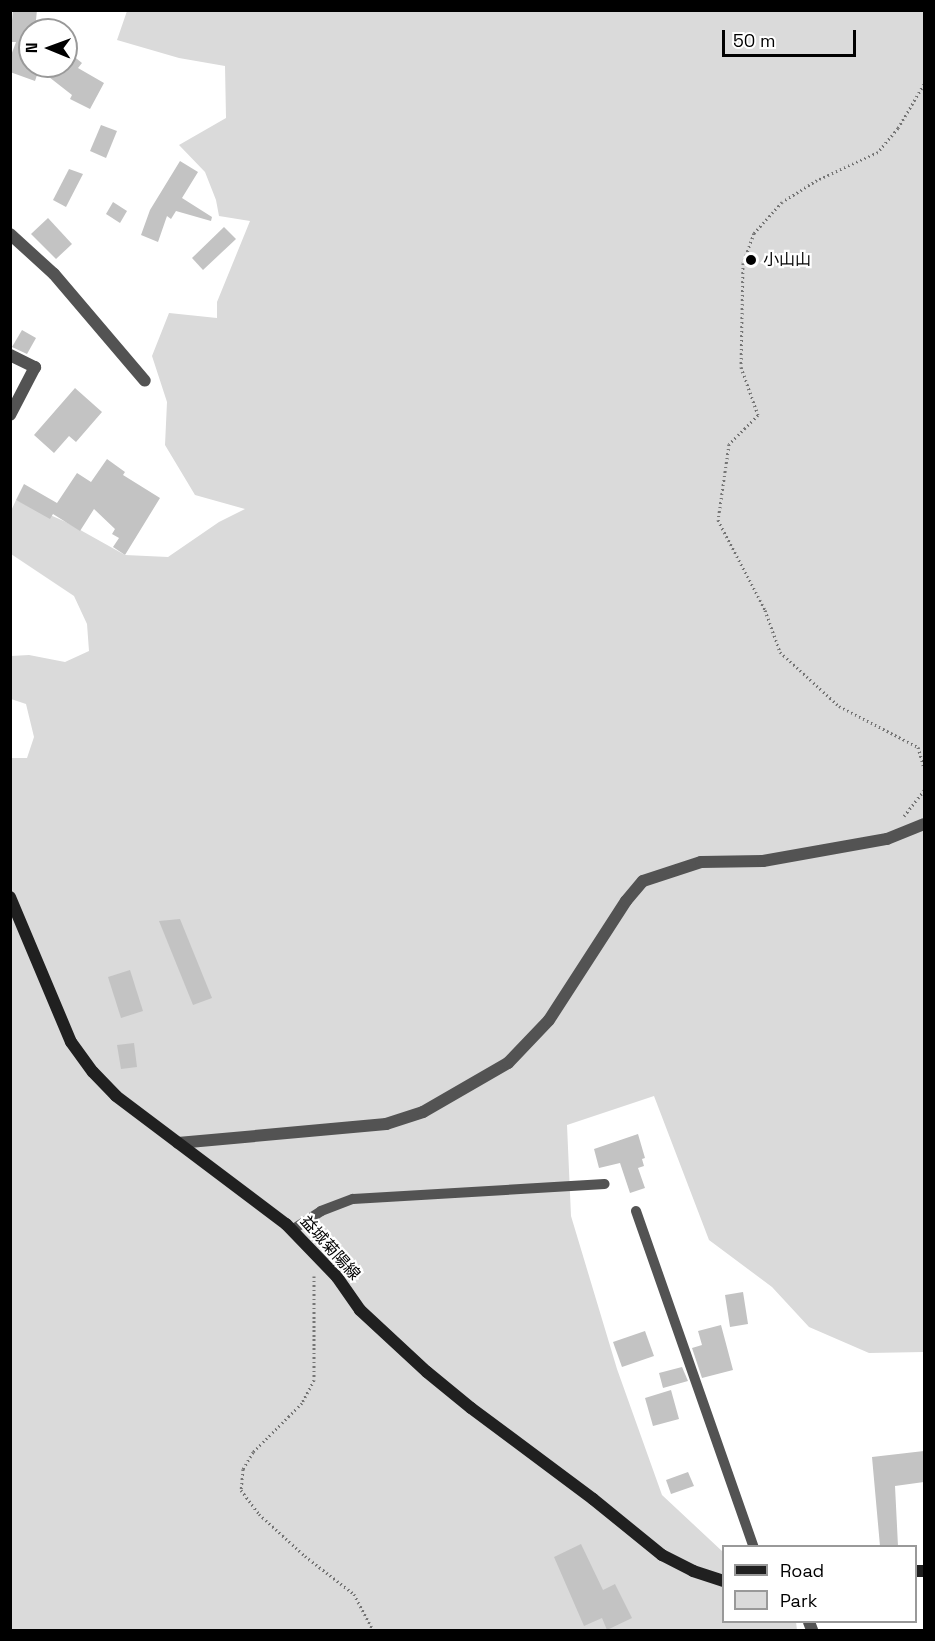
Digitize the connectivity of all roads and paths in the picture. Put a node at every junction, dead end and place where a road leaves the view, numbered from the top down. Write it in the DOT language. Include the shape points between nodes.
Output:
graph roads {
  1 [pos="924,84"];
  2 [pos="10,234"];
  3 [pos="10,355"];
  4 [pos="145,381"];
  5 [pos="10,414"];
  6 [pos="924,768"];
  7 [pos="924,824"];
  8 [pos="10,897"];
  9 [pos="178,1143"];
  10 [pos="605,1184"];
  11 [pos="636,1211"];
  12 [pos="292,1230"];
  13 [pos="315,1255"];
  14 [pos="753,1545"];
  15 [pos="722,1581"];
  16 [pos="373,1630"];
  1 -- 6 [label="path" via="898,128 878,152 817,180 782,202 754,233 743,263 741,366 758,416 729,444 718,520 765,610 780,652 839,706 918,747"];
  2 -- 4 [label="street" via="54,274"];
  3 -- 5 [label="street" via="35,367"];
  7 -- 9 [label="street" via="887,839 763,861 701,862 643,881 549,1020 499,1068 423,1112 386,1124"];
  8 -- 9 [label="main road, 益城菊陽線" via="71,1042 116,1096"];
  9 -- 12 [label="main road, 益城菊陽線" via="221,1172"];
  10 -- 12 [label="lane" via="353,1199 321,1211"];
  11 -- 14 [label="lane"];
  12 -- 13 [label="main road, 益城菊陽線"];
  13 -- 15 [label="main road, 益城菊陽線" via="368,1318 471,1408 662,1555"];
  13 -- 16 [label="path" via="314,1380 302,1403 253,1452 243,1469 241,1490 259,1514 304,1556 354,1594"];
}
